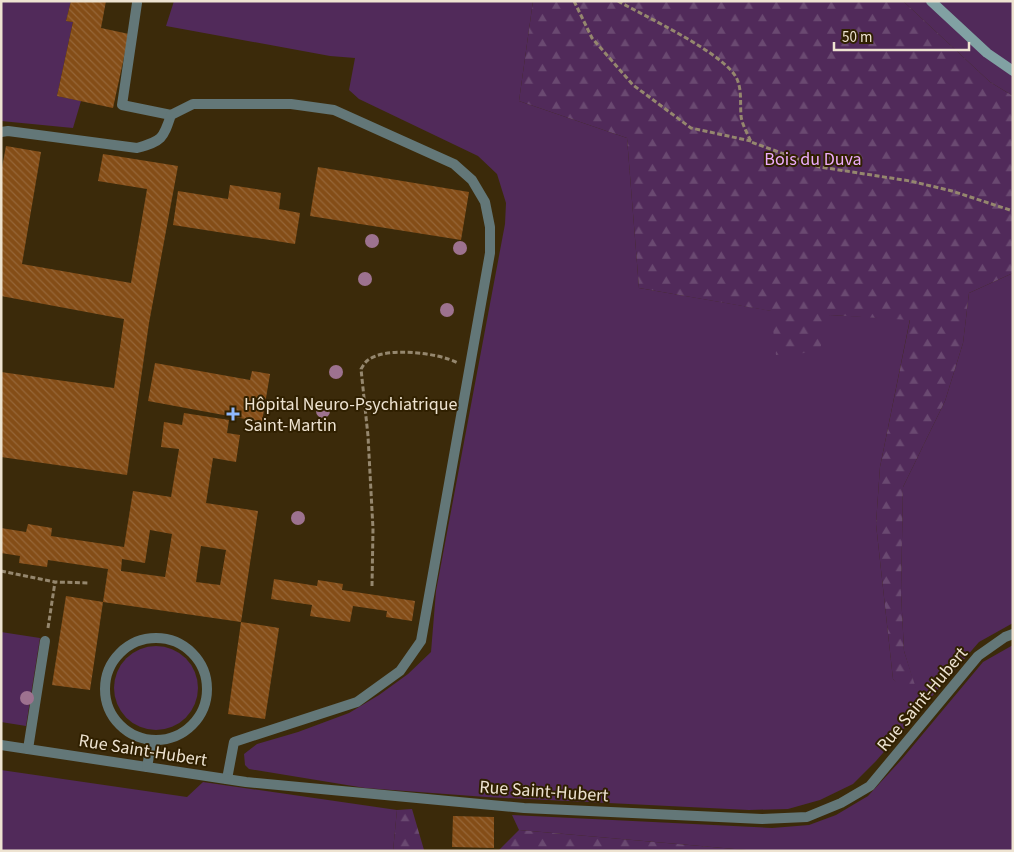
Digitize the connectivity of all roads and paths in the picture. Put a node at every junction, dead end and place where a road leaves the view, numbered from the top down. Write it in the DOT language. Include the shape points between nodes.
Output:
graph roads {
  1 [pos="574,1"];
  2 [pos="618,1"];
  3 [pos="931,1"];
  4 [pos="137,3"];
  5 [pos="1013,72"];
  6 [pos="171,115"];
  7 [pos="1,132"];
  8 [pos="751,142"];
  9 [pos="1013,212"];
  10 [pos="470,368"];
  11 [pos="1,571"];
  12 [pos="55,582"];
  13 [pos="89,583"];
  14 [pos="372,586"];
  15 [pos="1013,634"];
  16 [pos="45,641"];
  17 [pos="152,740"];
  18 [pos="1,745"];
  19 [pos="28,749"];
  20 [pos="148,767"];
  21 [pos="227,779"];
  1 -- 8 [label="path" via="592,38 633,85 691,128"];
  2 -- 8 [label="path" via="723,62 741,89 742,119"];
  3 -- 5 [label="main road" via="987,53"];
  4 -- 6 [label="street" via="122,105"];
  6 -- 7 [label="street" via="165,134 155,143 137,148"];
  6 -- 10 [label="street" via="193,104 291,104 334,110 454,164 472,180 485,202 490,227 490,253"];
  8 -- 9 [label="path" via="820,167 910,180"];
  10 -- 14 [label="path" via="450,359 403,351 368,360 360,369 368,436 373,529"];
  10 -- 21 [label="street" via="421,641 400,672 357,702 234,742"];
  11 -- 12 [label="path"];
  12 -- 13 [label="path"];
  12 -- 16 [label="path"];
  15 -- 21 [label="street, Rue Saint-Hubert" via="978,656 870,786 807,817 762,819 524,808"];
  16 -- 19 [label="street"];
  17 -- 17 [label="street" via="170,739 185,732 197,720 205,704 208,687 204,670 182,645 150,638 134,643 120,653 110,666 105,682 106,699 117,721 136,736"];
  17 -- 20 [label="street"];
  18 -- 19 [label="street, Rue Saint-Hubert"];
  19 -- 20 [label="street, Rue Saint-Hubert"];
  20 -- 21 [label="street, Rue Saint-Hubert"];
}
